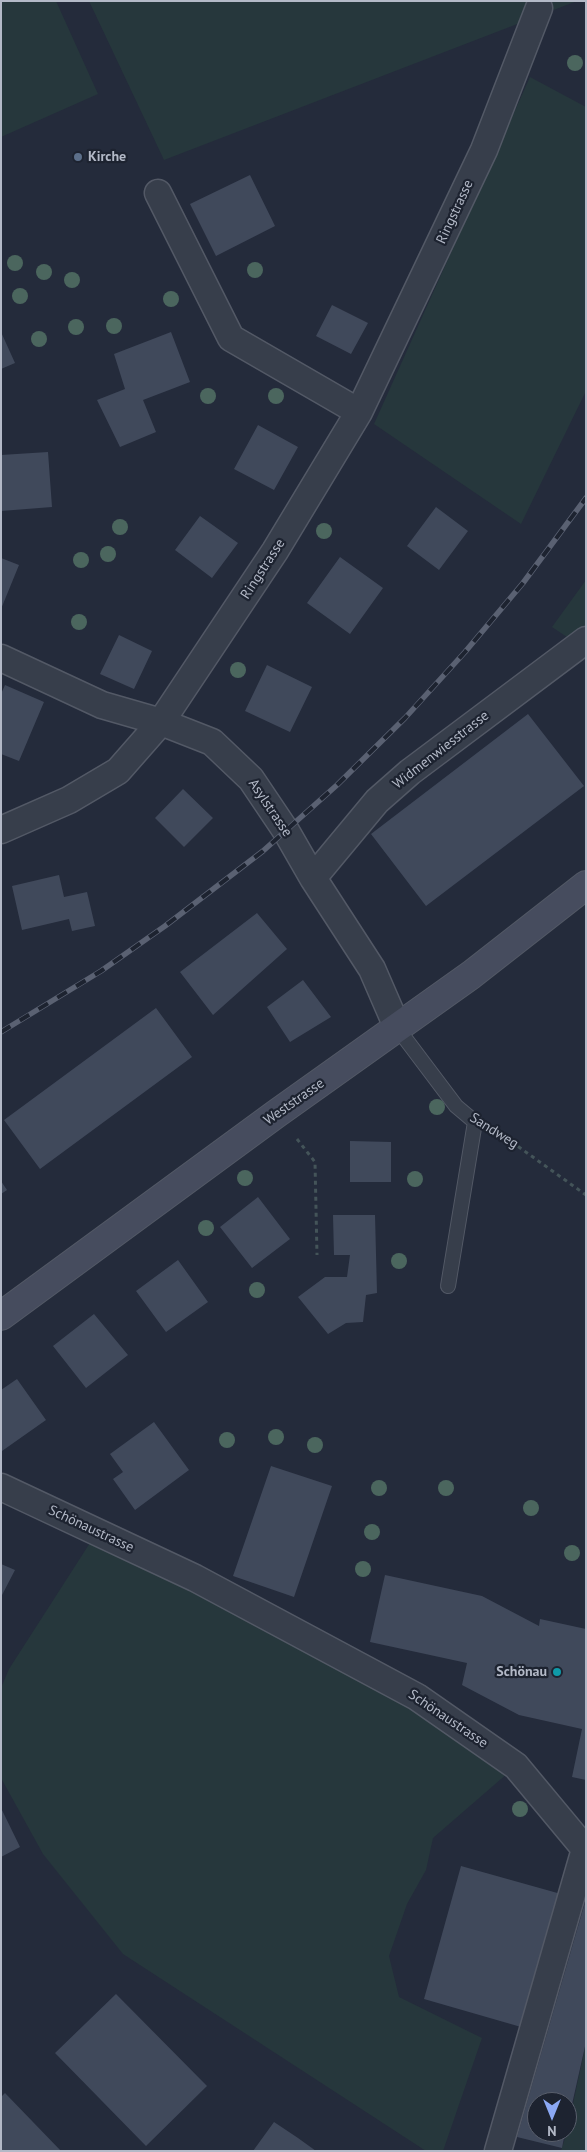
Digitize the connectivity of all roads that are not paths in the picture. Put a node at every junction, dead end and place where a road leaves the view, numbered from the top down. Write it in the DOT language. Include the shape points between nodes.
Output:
graph roads {
  1 [pos="540,8"];
  2 [pos="158,193"];
  3 [pos="359,412"];
  4 [pos="586,640"];
  5 [pos="1,658"];
  6 [pos="161,722"];
  7 [pos="1,830"];
  8 [pos="313,878"];
  9 [pos="586,886"];
  10 [pos="398,1028"];
  11 [pos="448,1286"];
  12 [pos="1,1316"];
  13 [pos="1,1487"];
  14 [pos="498,2151"];
  1 -- 3 [label="street, Ringstrasse" via="484,150"];
  2 -- 3 [label="street" via="230,338"];
  3 -- 6 [label="street, Ringstrasse" via="275,552"];
  4 -- 8 [label="street, Widmenwiesstrasse" via="403,778 377,801"];
  5 -- 6 [label="street, Asylstrasse" via="102,704"];
  6 -- 7 [label="street, Ringstrasse" via="118,771 69,800"];
  6 -- 8 [label="street, Asylstrasse" via="212,742 251,779"];
  8 -- 10 [label="street, Asylstrasse" via="372,969"];
  9 -- 10 [label="main road, Weststrasse"];
  10 -- 11 [label="lane, Sandweg" via="456,1106 475,1122"];
  10 -- 12 [label="main road, Weststrasse"];
  13 -- 14 [label="street, Schönaustrasse" via="195,1578 417,1697 516,1766 585,1849"];
}
